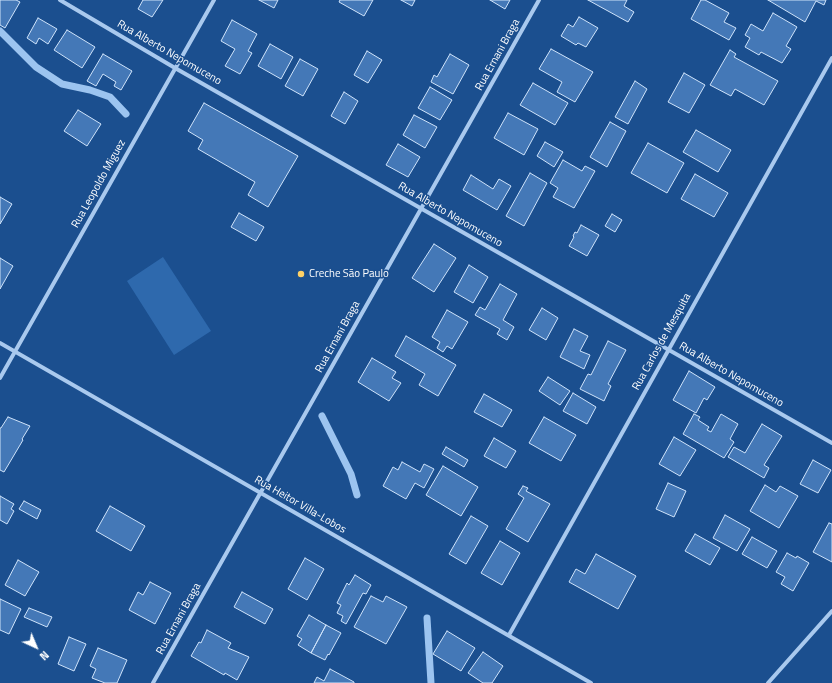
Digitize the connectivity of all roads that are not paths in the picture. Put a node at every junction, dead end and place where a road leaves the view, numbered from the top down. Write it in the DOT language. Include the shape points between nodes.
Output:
graph roads {
  1 [pos="60,0"];
  2 [pos="214,0"];
  3 [pos="539,0"];
  4 [pos="832,58"];
  5 [pos="175,68"];
  6 [pos="422,209"];
  7 [pos="0,343"];
  8 [pos="669,350"];
  9 [pos="15,351"];
  10 [pos="0,378"];
  11 [pos="832,443"];
  12 [pos="261,493"];
  13 [pos="832,611"];
  14 [pos="509,635"];
  15 [pos="153,683"];
  16 [pos="592,683"];
  17 [pos="768,683"];
  1 -- 5 [label="street, Rua Alberto Nepomuceno"];
  2 -- 5 [label="street, Rua Leopoldo Miguez"];
  3 -- 6 [label="street, Rua Ernani Braga"];
  4 -- 8 [label="street, Rua Carlos de Mesquita"];
  5 -- 6 [label="street, Rua Alberto Nepomuceno"];
  5 -- 9 [label="street, Rua Leopoldo Miguez"];
  6 -- 8 [label="street, Rua Alberto Nepomuceno"];
  6 -- 12 [label="street, Rua Ernani Braga"];
  7 -- 9 [label="street, Rua Heitor Villa-Lobos"];
  8 -- 11 [label="street, Rua Alberto Nepomuceno"];
  8 -- 14 [label="street, Rua Carlos de Mesquita"];
  9 -- 10 [label="street, Rua Leopoldo Miguez"];
  9 -- 12 [label="street, Rua Heitor Villa-Lobos"];
  12 -- 14 [label="street, Rua Heitor Villa-Lobos"];
  12 -- 15 [label="street, Rua Ernani Braga"];
  13 -- 17 [label="street"];
  14 -- 16 [label="street, Rua Heitor Villa-Lobos"];
}
